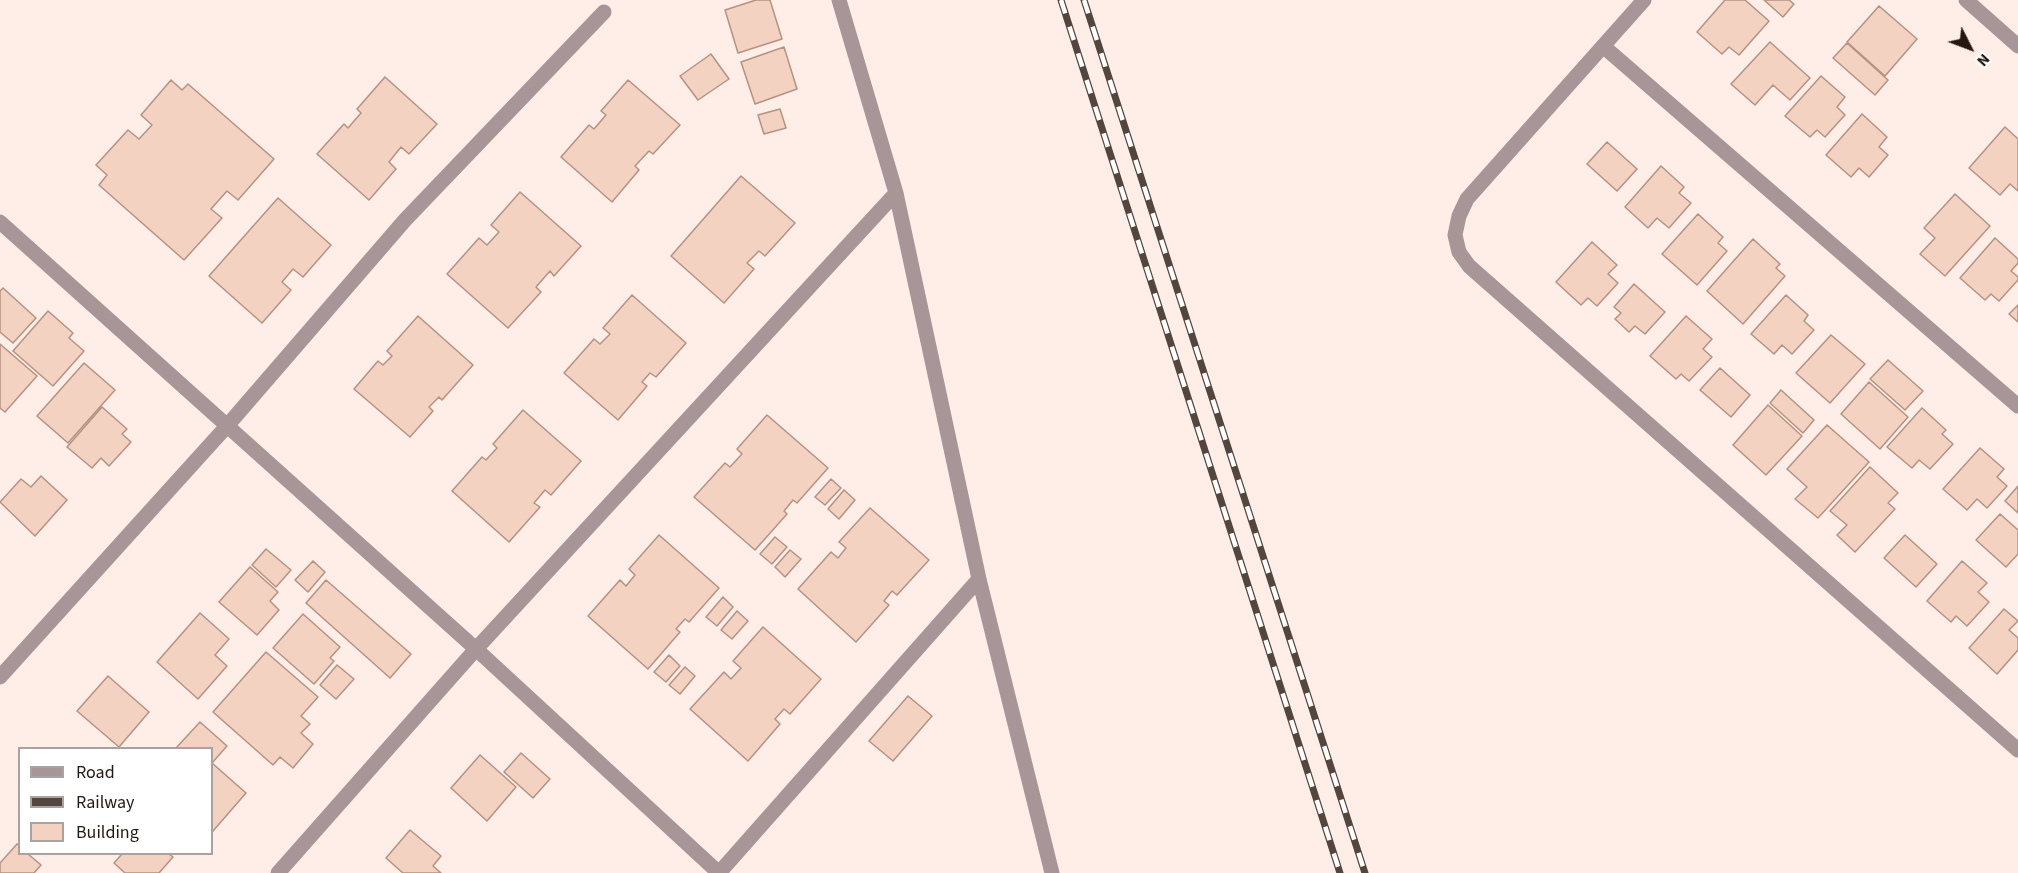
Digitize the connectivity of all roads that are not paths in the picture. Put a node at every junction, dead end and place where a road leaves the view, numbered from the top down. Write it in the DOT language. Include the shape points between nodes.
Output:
graph roads {
  1 [pos="838,0"];
  2 [pos="1644,0"];
  3 [pos="1966,0"];
  4 [pos="604,12"];
  5 [pos="1603,46"];
  6 [pos="2018,46"];
  7 [pos="896,194"];
  8 [pos="0,222"];
  9 [pos="2018,406"];
  10 [pos="227,426"];
  11 [pos="979,579"];
  12 [pos="476,649"];
  13 [pos="0,677"];
  14 [pos="2018,750"];
  15 [pos="278,873"];
  16 [pos="719,873"];
  17 [pos="1052,873"];
  1 -- 7 [label="street"];
  2 -- 5 [label="street"];
  3 -- 6 [label="street"];
  4 -- 10 [label="street" via="405,220"];
  5 -- 9 [label="street"];
  5 -- 14 [label="street" via="1467,199 1455,235 1459,252 1469,266"];
  7 -- 11 [label="street"];
  7 -- 12 [label="street"];
  8 -- 10 [label="street"];
  10 -- 12 [label="street"];
  10 -- 13 [label="street"];
  11 -- 16 [label="street"];
  11 -- 17 [label="street"];
  12 -- 15 [label="street"];
  12 -- 16 [label="street"];
}
